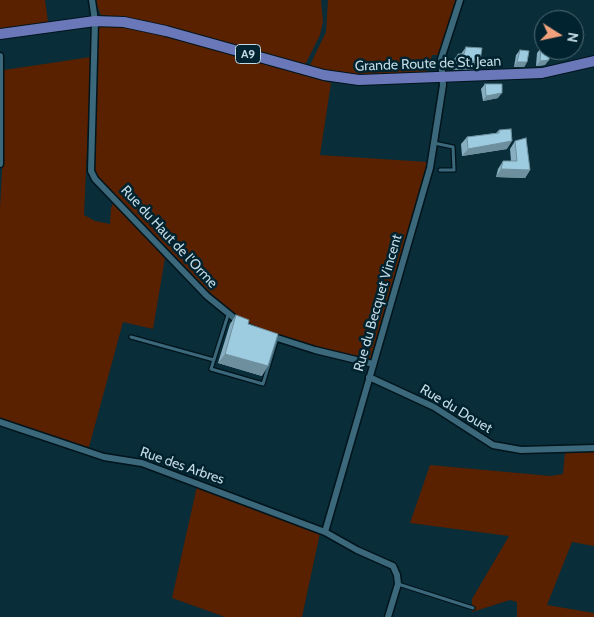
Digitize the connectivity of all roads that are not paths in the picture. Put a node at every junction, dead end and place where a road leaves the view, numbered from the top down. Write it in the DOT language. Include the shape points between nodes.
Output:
graph roads {
  1 [pos="92,0"];
  2 [pos="460,0"];
  3 [pos="95,21"];
  4 [pos="0,34"];
  5 [pos="0,56"];
  6 [pos="594,61"];
  7 [pos="442,79"];
  8 [pos="434,142"];
  9 [pos="0,164"];
  10 [pos="440,170"];
  11 [pos="228,315"];
  12 [pos="248,326"];
  13 [pos="262,332"];
  14 [pos="131,337"];
  15 [pos="277,338"];
  16 [pos="214,360"];
  17 [pos="373,364"];
  18 [pos="369,377"];
  19 [pos="0,422"];
  20 [pos="594,448"];
  21 [pos="325,532"];
  22 [pos="398,584"];
  23 [pos="473,608"];
  24 [pos="388,617"];
  1 -- 3 [label="street, Rue du Haut de l'Orme"];
  2 -- 7 [label="street, Rue du Becquet Vincent" via="441,59"];
  3 -- 4 [label="main road, Grande Route de St. Jean / A9"];
  3 -- 7 [label="main road, Grande Route de St. Jean / A9" via="124,22 166,31 343,79"];
  3 -- 11 [label="street, Rue du Haut de l'Orme" via="91,171"];
  5 -- 9 [label="street"];
  6 -- 7 [label="main road, Grande Route de St. Jean / A9" via="542,73"];
  7 -- 8 [label="street, Rue du Becquet Vincent"];
  8 -- 10 [label="lane" via="453,147 454,170"];
  8 -- 17 [label="street, Rue du Becquet Vincent" via="422,196"];
  11 -- 12 [label="street, Rue du Haut de l'Orme"];
  11 -- 16 [label="lane"];
  13 -- 15 [label="street"];
  14 -- 16 [label="lane"];
  15 -- 16 [label="lane" via="263,384 211,369"];
  15 -- 17 [label="street"];
  17 -- 18 [label="street, Rue du Becquet Vincent"];
  18 -- 20 [label="street, Rue du Douet" via="434,407 493,445 521,450"];
  18 -- 21 [label="street, Rue du Becquet Vincent"];
  19 -- 21 [label="street, Rue des Arbres" via="104,457 142,463"];
  21 -- 22 [label="street, Rue des Arbres" via="393,566"];
  22 -- 23 [label="lane"];
  22 -- 24 [label="street"];
}
